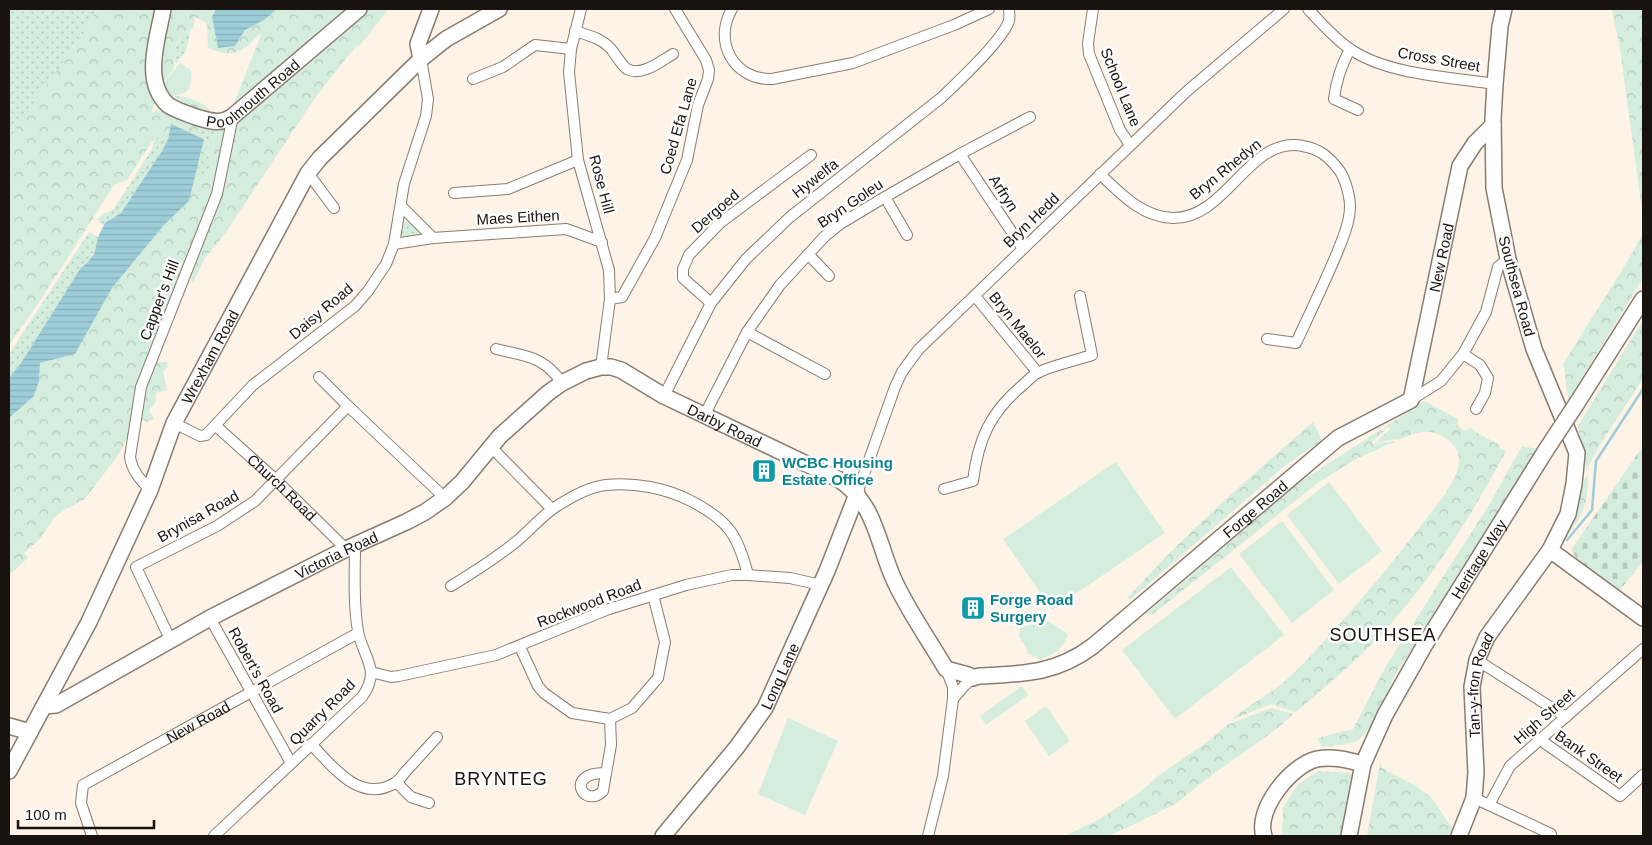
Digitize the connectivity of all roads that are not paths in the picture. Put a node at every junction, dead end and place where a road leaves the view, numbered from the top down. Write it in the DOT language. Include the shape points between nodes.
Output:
graph roads {
  1 [pos="163,9"];
  2 [pos="360,9"];
  3 [pos="431,9"];
  4 [pos="499,9"];
  5 [pos="581,9"];
  6 [pos="675,9"];
  7 [pos="732,9"];
  8 [pos="990,9"];
  9 [pos="1009,9"];
  10 [pos="1093,9"];
  11 [pos="1284,9"];
  12 [pos="1308,9"];
  13 [pos="1504,9"];
  14 [pos="576,31"];
  15 [pos="571,49"];
  16 [pos="1350,49"];
  17 [pos="673,54"];
  18 [pos="421,59"];
  19 [pos="473,79"];
  20 [pos="1495,84"];
  21 [pos="1358,110"];
  22 [pos="233,116"];
  23 [pos="1030,117"];
  24 [pos="1493,125"];
  25 [pos="1130,145"];
  26 [pos="960,154"];
  27 [pos="811,155"];
  28 [pos="578,160"];
  29 [pos="308,174"];
  30 [pos="1100,174"];
  31 [pos="454,193"];
  32 [pos="885,197"];
  33 [pos="401,206"];
  34 [pos="334,208"];
  35 [pos="907,235"];
  36 [pos="433,238"];
  37 [pos="602,242"];
  38 [pos="394,244"];
  39 [pos="1023,249"];
  40 [pos="808,254"];
  41 [pos="1508,260"];
  42 [pos="829,276"];
  43 [pos="975,296"];
  44 [pos="1080,296"];
  45 [pos="1643,298"];
  46 [pos="610,299"];
  47 [pos="711,303"];
  48 [pos="747,332"];
  49 [pos="1267,340"];
  50 [pos="496,349"];
  51 [pos="1463,354"];
  52 [pos="601,367"];
  53 [pos="1038,373"];
  54 [pos="825,374"];
  55 [pos="319,377"];
  56 [pos="562,383"];
  57 [pos="664,396"];
  58 [pos="1411,400"];
  59 [pos="348,406"];
  60 [pos="1476,409"];
  61 [pos="704,416"];
  62 [pos="174,423"];
  63 [pos="216,426"];
  64 [pos="491,447"];
  65 [pos="275,479"];
  66 [pos="944,489"];
  67 [pos="150,490"];
  68 [pos="857,494"];
  69 [pos="445,498"];
  70 [pos="552,509"];
  71 [pos="351,547"];
  72 [pos="1550,550"];
  73 [pos="748,575"];
  74 [pos="821,585"];
  75 [pos="451,586"];
  76 [pos="653,595"];
  77 [pos="210,618"];
  78 [pos="1643,618"];
  79 [pos="358,632"];
  80 [pos="171,641"];
  81 [pos="520,647"];
  82 [pos="1643,649"];
  83 [pos="1477,660"];
  84 [pos="946,668"];
  85 [pos="370,672"];
  86 [pos="973,678"];
  87 [pos="251,691"];
  88 [pos="954,699"];
  89 [pos="44,706"];
  90 [pos="1566,717"];
  91 [pos="610,719"];
  92 [pos="9,726"];
  93 [pos="30,732"];
  94 [pos="437,737"];
  95 [pos="1539,739"];
  96 [pos="311,744"];
  97 [pos="291,763"];
  98 [pos="1363,764"];
  99 [pos="9,771"];
  100 [pos="606,773"];
  101 [pos="1643,775"];
  102 [pos="396,782"];
  103 [pos="1474,798"];
  104 [pos="429,803"];
  105 [pos="1489,805"];
  106 [pos="1551,834"];
  107 [pos="92,836"];
  108 [pos="214,836"];
  109 [pos="663,836"];
  110 [pos="928,836"];
  111 [pos="1264,836"];
  112 [pos="1349,836"];
  113 [pos="1459,836"];
  1 -- 22 [label="street, Poolmouth Road" via="153,62 160,94 169,105 192,116 213,122 226,121"];
  2 -- 22 [label="street, Poolmouth Road"];
  3 -- 18 [label="street" via="418,44"];
  4 -- 18 [label="street, Wrexham Road" via="446,39"];
  5 -- 14 [label="street, Rose Hill"];
  6 -- 46 [label="street, Coed Efa Lane" via="706,60 710,70 708,79 698,105 687,160 655,238 622,297"];
  7 -- 8 [label="street" via="726,18 724,31 729,55 748,74 772,80 852,64"];
  9 -- 47 [label="street, Hywelfa" via="1009,20 1001,34 964,76 941,98 790,217 746,259"];
  10 -- 25 [label="street, School Lane" via="1089,54 1120,130"];
  11 -- 25 [label="street, Bryn Hedd" via="1202,77"];
  12 -- 16 [label="street, Cross Street"];
  13 -- 20 [label="street, Southsea Road"];
  14 -- 15 [label="street, Rose Hill"];
  14 -- 17 [label="street" via="598,39 626,68 634,71 645,70"];
  15 -- 19 [label="street" via="535,45 503,66"];
  15 -- 28 [label="street, Rose Hill" via="569,72"];
  16 -- 20 [label="street, Cross Street" via="1397,69"];
  16 -- 21 [label="street" via="1340,67 1334,99"];
  18 -- 29 [label="street, Wrexham Road" via="320,158"];
  18 -- 33 [label="street, Daisy Road" via="427,109 404,184"];
  20 -- 24 [label="street, Southsea Road"];
  22 -- 67 [label="street, Capper's Hill" via="217,194 141,386 130,456 131,466"];
  23 -- 26 [label="street, Bryn Goleu"];
  24 -- 41 [label="street, Southsea Road" via="1494,188"];
  24 -- 58 [label="street, New Road" via="1475,143 1460,166"];
  25 -- 30 [label="street, Bryn Hedd"];
  26 -- 32 [label="street, Bryn Goleu"];
  26 -- 39 [label="street, Arfryn"];
  27 -- 47 [label="street, Dergoed" via="720,223 689,255 682,269 683,278"];
  28 -- 31 [label="street" via="508,189"];
  28 -- 37 [label="street, Rose Hill"];
  29 -- 34 [label="street"];
  29 -- 62 [label="street, Wrexham Road"];
  30 -- 39 [label="street, Bryn Hedd"];
  30 -- 49 [label="street, Bryn Rhedyn" via="1138,207 1173,218 1188,216 1211,204 1265,153 1280,146 1297,144 1315,148 1329,157 1343,175 1350,205 1344,236 1296,343"];
  32 -- 35 [label="street"];
  32 -- 40 [label="street, Bryn Goleu" via="840,224"];
  33 -- 36 [label="street"];
  33 -- 38 [label="street, Daisy Road"];
  36 -- 37 [label="street, Maes Eithen" via="566,229"];
  36 -- 38 [label="street, Maes Eithen"];
  37 -- 46 [label="street, Rose Hill" via="609,270"];
  38 -- 63 [label="street, Daisy Road" via="386,264 355,306 253,385"];
  39 -- 43 [label="street, Bryn Hedd"];
  40 -- 42 [label="street"];
  40 -- 48 [label="street, Bryn Goleu"];
  41 -- 51 [label="street, Forge Road" via="1498,267 1486,312"];
  41 -- 72 [label="street, Southsea Road" via="1534,350 1577,453 1568,514"];
  43 -- 53 [label="street, Bryn Maelor"];
  43 -- 68 [label="street, Bryn Hedd" via="918,350 902,372"];
  44 -- 53 [label="street" via="1092,355"];
  45 -- 98 [label="street, Heritage Way, bridge" via="1404,680"];
  46 -- 52 [label="street, Rose Hill"];
  47 -- 57 [label="street, Hywelfa"];
  48 -- 54 [label="street"];
  48 -- 61 [label="street, Bryn Goleu"];
  50 -- 56 [label="street" via="538,359 554,370"];
  51 -- 58 [label="street, Forge Road" via="1441,381"];
  51 -- 60 [label="street" via="1480,365 1488,378 1485,393"];
  52 -- 56 [label="street, Victoria Road"];
  52 -- 57 [label="street, Darby Road" via="622,370"];
  53 -- 66 [label="street" via="995,413 980,445 973,481"];
  55 -- 59 [label="street"];
  56 -- 64 [label="street, Victoria Road"];
  57 -- 61 [label="street, Darby Road"];
  58 -- 86 [label="street, Forge Road" via="1338,438 1082,655 1049,669"];
  59 -- 65 [label="street, Brynisa Road"];
  59 -- 69 [label="street"];
  61 -- 68 [label="street, Darby Road" via="838,480"];
  62 -- 63 [label="street, Daisy Road" via="200,436"];
  62 -- 67 [label="street, Wrexham Road"];
  63 -- 65 [label="street, Church Road"];
  64 -- 69 [label="street, Victoria Road"];
  64 -- 70 [label="street"];
  65 -- 71 [label="street, Church Road"];
  65 -- 80 [label="street, Brynisa Road" via="255,501 217,526 136,567"];
  67 -- 89 [label="street, Wrexham Road" via="89,622"];
  68 -- 74 [label="street, Long Lane"];
  68 -- 84 [label="street, Darby Road" via="870,515 894,581"];
  69 -- 71 [label="street, Victoria Road" via="406,522"];
  70 -- 73 [label="street" via="583,492 605,485 640,485 677,493 708,509 730,528 743,554"];
  70 -- 75 [label="street" via="504,551"];
  71 -- 77 [label="street, Victoria Road"];
  71 -- 79 [label="street, Quarry Road"];
  72 -- 78 [label="street"];
  72 -- 83 [label="street, Tan-y-fron Road" via="1487,637"];
  73 -- 74 [label="street, Rockwood Road" via="790,578"];
  73 -- 76 [label="street, Rockwood Road" via="722,577"];
  74 -- 109 [label="street, Long Lane" via="765,708 716,774"];
  76 -- 81 [label="street, Rockwood Road" via="606,610"];
  76 -- 91 [label="street" via="665,642 658,678 632,708"];
  77 -- 80 [label="street, Victoria Road"];
  77 -- 87 [label="street, Robert's Road"];
  79 -- 85 [label="street, Quarry Road"];
  79 -- 87 [label="street, New Road"];
  80 -- 89 [label="street, Victoria Road" via="58,704"];
  81 -- 85 [label="street, Rockwood Road" via="478,660 399,676"];
  81 -- 91 [label="street" via="544,693 572,713"];
  82 -- 90 [label="street, High Street"];
  83 -- 90 [label="street"];
  83 -- 103 [label="street, Tan-y-fron Road" via="1472,687"];
  84 -- 86 [label="street, Forge Road"];
  84 -- 88 [label="street"];
  85 -- 96 [label="street, Quarry Road" via="370,683 362,697"];
  86 -- 88 [label="street"];
  87 -- 97 [label="street, Robert's Road"];
  87 -- 107 [label="street, New Road" via="83,785 82,803"];
  88 -- 110 [label="street" via="943,776"];
  89 -- 93 [label="street, Wrexham Road"];
  90 -- 95 [label="street, High Street"];
  91 -- 100 [label="street" via="611,745"];
  92 -- 93 [label="street"];
  93 -- 99 [label="street, Wrexham Road"];
  94 -- 102 [label="street"];
  95 -- 101 [label="street, Bank Street" via="1620,796"];
  95 -- 105 [label="street, High Street" via="1510,766"];
  96 -- 97 [label="street, Quarry Road"];
  96 -- 102 [label="street" via="343,778 354,785 369,789"];
  97 -- 108 [label="street, Quarry Road"];
  98 -- 111 [label="street" via="1342,758 1326,758 1316,759 1298,769 1282,783 1271,800 1262,829"];
  98 -- 112 [label="street, Heritage Way"];
  102 -- 104 [label="street" via="411,797"];
  103 -- 105 [label="street"];
  103 -- 113 [label="street, Tan-y-fron Road"];
  105 -- 106 [label="street"];
}
